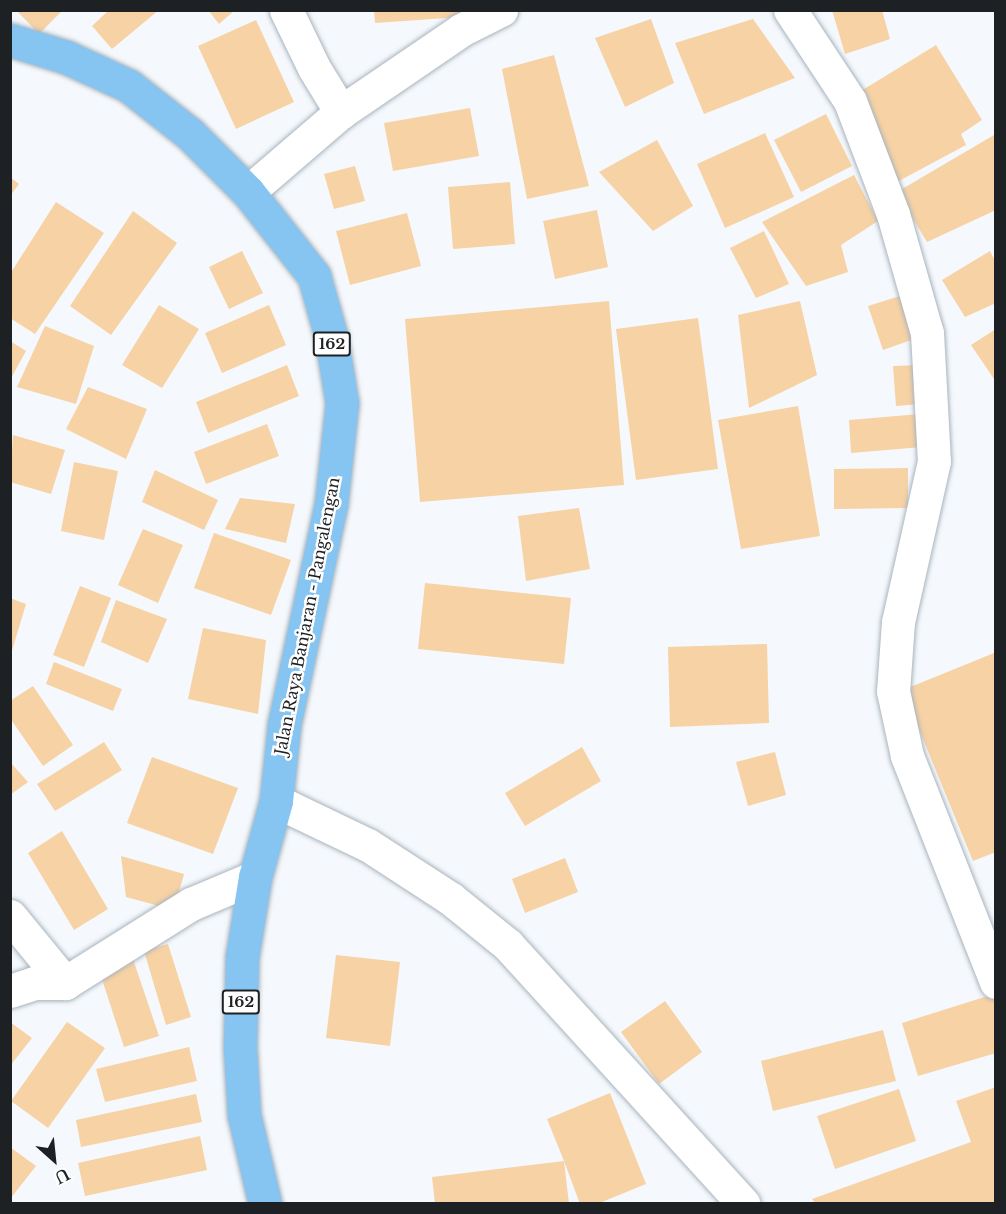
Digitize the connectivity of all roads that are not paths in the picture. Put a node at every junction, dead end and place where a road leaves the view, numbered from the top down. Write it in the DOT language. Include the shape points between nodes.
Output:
graph roads {
  1 [pos="286,10"];
  2 [pos="501,10"];
  3 [pos="790,10"];
  4 [pos="10,40"];
  5 [pos="341,112"];
  6 [pos="248,192"];
  7 [pos="276,801"];
  8 [pos="255,877"];
  9 [pos="10,916"];
  10 [pos="996,982"];
  11 [pos="65,983"];
  12 [pos="10,991"];
  13 [pos="265,1203"];
  14 [pos="744,1203"];
  1 -- 5 [label="street"];
  2 -- 5 [label="street" via="461,30"];
  3 -- 10 [label="street" via="850,102 893,214 927,333 934,461 898,622 893,691 907,756"];
  4 -- 6 [label="main road, Jalan Raya Banjaran - Pangalengan / 162" via="66,57 129,86 190,134"];
  5 -- 6 [label="street"];
  6 -- 7 [label="main road, Jalan Raya Banjaran - Pangalengan / 162" via="314,276 331,336 342,403 331,504 284,726"];
  7 -- 8 [label="main road, Jalan Raya Banjaran - Pangalengan / 162"];
  7 -- 14 [label="street" via="368,845 451,899 508,945"];
  8 -- 11 [label="street" via="191,904"];
  8 -- 13 [label="main road, Jalan Raya Banjaran - Pangalengan / 162" via="242,957 240,1048 244,1115"];
  9 -- 11 [label="street"];
  11 -- 12 [label="street" via="34,983"];
}
